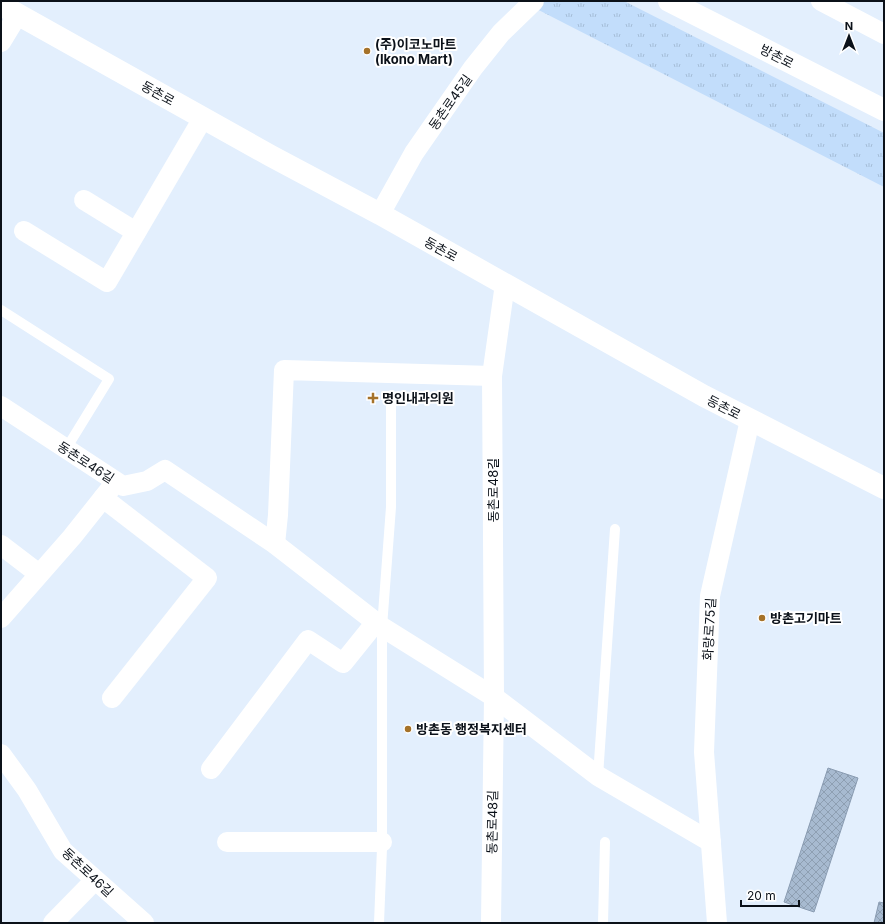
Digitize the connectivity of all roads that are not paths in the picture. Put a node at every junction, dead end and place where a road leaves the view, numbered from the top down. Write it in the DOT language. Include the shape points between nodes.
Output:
graph roads {
  1 [pos="534,1"];
  2 [pos="669,1"];
  3 [pos="821,1"];
  4 [pos="9,10"];
  5 [pos="884,34"];
  6 [pos="1,42"];
  7 [pos="884,110"];
  8 [pos="203,118"];
  9 [pos="84,200"];
  10 [pos="380,214"];
  11 [pos="24,231"];
  12 [pos="136,232"];
  13 [pos="505,284"];
  14 [pos="1,310"];
  15 [pos="492,376"];
  16 [pos="391,403"];
  17 [pos="1,406"];
  18 [pos="750,420"];
  19 [pos="66,449"];
  20 [pos="116,482"];
  21 [pos="884,488"];
  22 [pos="103,498"];
  23 [pos="615,529"];
  24 [pos="1,544"];
  25 [pos="275,544"];
  26 [pos="39,574"];
  27 [pos="1,618"];
  28 [pos="379,624"];
  29 [pos="494,697"];
  30 [pos="112,698"];
  31 [pos="1,754"];
  32 [pos="211,769"];
  33 [pos="598,776"];
  34 [pos="227,842"];
  35 [pos="605,842"];
  36 [pos="711,842"];
  37 [pos="382,845"];
  38 [pos="95,880"];
  39 [pos="57,922"];
  40 [pos="144,923"];
  41 [pos="379,923"];
  42 [pos="491,923"];
  43 [pos="602,923"];
  44 [pos="717,923"];
  1 -- 10 [label="street, 동촌로45길" via="501,33 473,68 414,154"];
  2 -- 7 [label="main road, 방촌로"];
  3 -- 5 [label="street"];
  4 -- 6 [label="street"];
  4 -- 8 [label="main road, 동촌로"];
  8 -- 10 [label="main road, 동촌로"];
  8 -- 12 [label="street"];
  9 -- 12 [label="street"];
  10 -- 13 [label="main road, 동촌로"];
  11 -- 12 [label="street" via="107,282"];
  13 -- 15 [label="street, 동촌로48길"];
  13 -- 18 [label="main road, 동촌로"];
  14 -- 19 [label="lane" via="109,378"];
  15 -- 25 [label="street" via="284,370"];
  15 -- 29 [label="street, 동촌로48길"];
  16 -- 28 [label="lane" via="391,507"];
  17 -- 19 [label="street, 동촌로46길"];
  18 -- 21 [label="main road, 동촌로"];
  18 -- 36 [label="street, 화랑로75길" via="710,596 704,752"];
  19 -- 20 [label="street, 동촌로46길"];
  20 -- 22 [label="street"];
  20 -- 25 [label="street, 동촌로46길" via="123,486 147,481 165,470"];
  22 -- 26 [label="street"];
  22 -- 30 [label="street" via="207,578"];
  23 -- 33 [label="lane"];
  24 -- 26 [label="street"];
  25 -- 28 [label="street"];
  26 -- 27 [label="street"];
  28 -- 29 [label="street"];
  28 -- 32 [label="street" via="342,663 308,640"];
  28 -- 37 [label="lane"];
  29 -- 33 [label="street"];
  29 -- 42 [label="street, 동촌로48길"];
  31 -- 38 [label="street, 동촌로46길" via="27,790 63,851"];
  33 -- 36 [label="street"];
  34 -- 37 [label="street"];
  35 -- 43 [label="lane"];
  36 -- 44 [label="street, 화랑로75길"];
  37 -- 41 [label="lane"];
  38 -- 39 [label="street"];
  38 -- 40 [label="street, 동촌로46길"];
}
